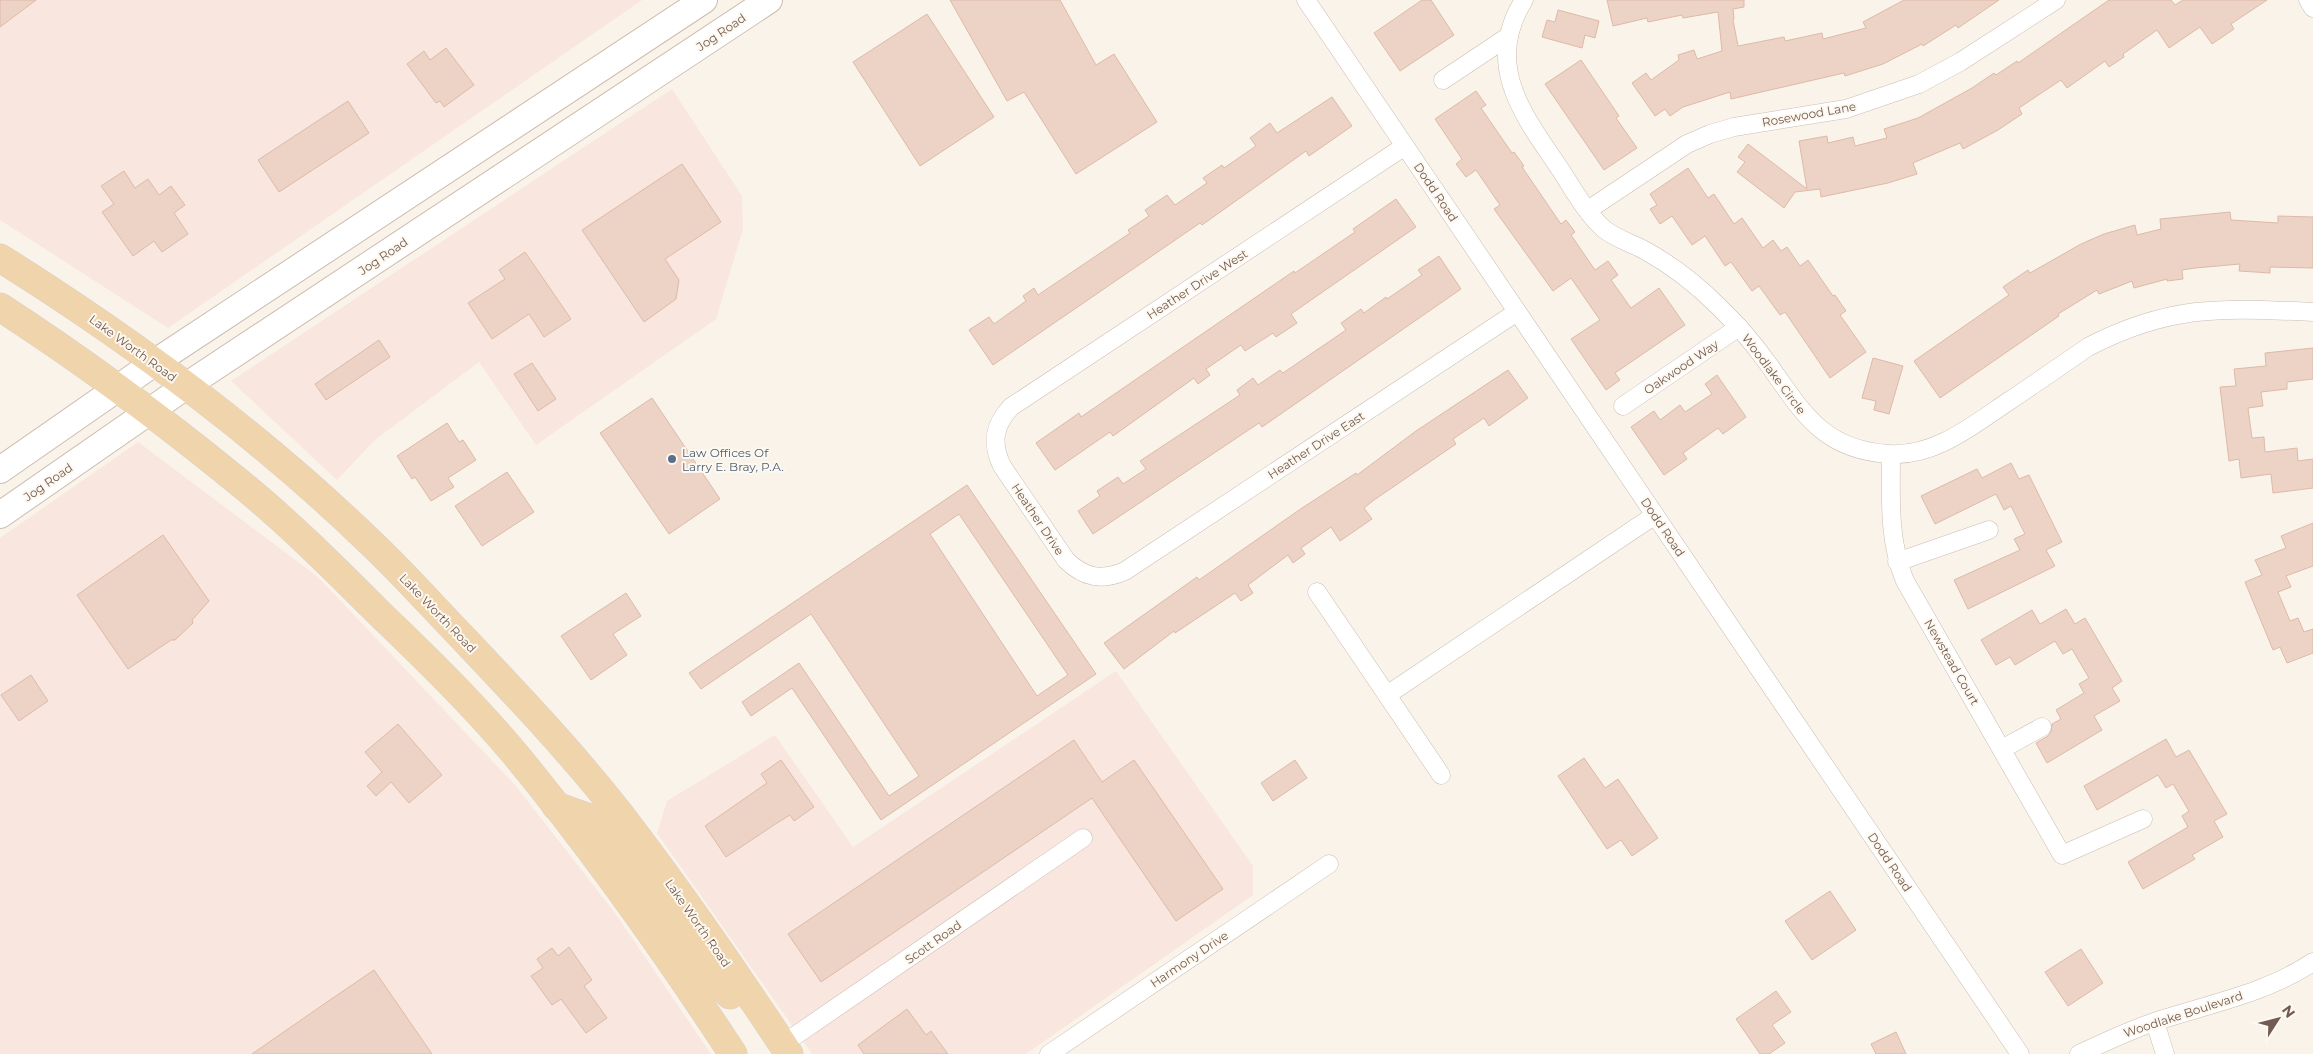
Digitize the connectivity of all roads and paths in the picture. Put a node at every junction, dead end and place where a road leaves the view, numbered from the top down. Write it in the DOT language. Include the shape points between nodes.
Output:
graph roads {
  1 [pos="704,0"];
  2 [pos="769,0"];
  3 [pos="1306,0"];
  4 [pos="1524,0"];
  5 [pos="2056,0"];
  6 [pos="2308,0"];
  7 [pos="2313,8"];
  8 [pos="1509,36"];
  9 [pos="1443,80"];
  10 [pos="1405,146"];
  11 [pos="1588,210"];
  12 [pos="0,258"];
  13 [pos="0,307"];
  14 [pos="1518,312"];
  15 [pos="2313,312"];
  16 [pos="1738,327"];
  17 [pos="154,363"];
  18 [pos="186,386"];
  19 [pos="118,388"];
  20 [pos="1622,406"];
  21 [pos="149,411"];
  22 [pos="996,428"];
  23 [pos="1891,455"];
  24 [pos="0,470"];
  25 [pos="0,515"];
  26 [pos="1655,515"];
  27 [pos="1989,530"];
  28 [pos="1897,562"];
  29 [pos="1114,576"];
  30 [pos="1317,592"];
  31 [pos="1387,695"];
  32 [pos="2042,727"];
  33 [pos="2002,750"];
  34 [pos="1441,775"];
  35 [pos="555,805"];
  36 [pos="2143,819"];
  37 [pos="1083,838"];
  38 [pos="1329,864"];
  39 [pos="2313,962"];
  40 [pos="2155,1022"];
  41 [pos="786,1049"];
  42 [pos="733,1054"];
  43 [pos="1049,1054"];
  44 [pos="2020,1054"];
  45 [pos="2079,1054"];
  46 [pos="2165,1054"];
  1 -- 17 [label="main road"];
  2 -- 18 [label="main road, Jog Road"];
  3 -- 10 [label="street, Dodd Road"];
  4 -- 8 [label="street, Woodlake Circle"];
  5 -- 11 [label="street, Rosewood Lane" via="1960,62 1919,84 1846,109 1734,127 1710,134 1687,144"];
  6 -- 7 [label="street"];
  8 -- 9 [label="street"];
  8 -- 11 [label="street, Woodlake Circle" via="1507,70 1518,107"];
  10 -- 14 [label="street, Dodd Road"];
  10 -- 22 [label="street, Heather Drive West" via="1011,407"];
  11 -- 16 [label="street, Woodlake Circle" via="1606,230 1671,265 1696,284"];
  12 -- 17 [label="main road, Lake Worth Road" via="83,311"];
  13 -- 19 [label="main road"];
  14 -- 26 [label="street, Dodd Road"];
  14 -- 29 [label="street, Heather Drive East" via="1134,566"];
  15 -- 23 [label="street, Woodlake Circle" via="2232,308 2194,311 2138,324 2088,347 1948,441 1922,451"];
  16 -- 20 [label="street, Oakwood Way"];
  16 -- 23 [label="street, Woodlake Circle" via="1812,423 1834,439 1860,450"];
  17 -- 18 [label="main road, Lake Worth Road"];
  17 -- 19 [label="main road"];
  18 -- 21 [label="main road, Jog Road"];
  18 -- 41 [label="main road, Lake Worth Road" via="272,454 370,541 520,698 617,811"];
  19 -- 21 [label="main road"];
  19 -- 24 [label="main road"];
  21 -- 25 [label="main road, Jog Road"];
  21 -- 35 [label="main road" via="238,481 346,580 449,681 514,753"];
  22 -- 29 [label="street, Heather Drive" via="994,441 1002,466 1066,560 1088,576"];
  23 -- 28 [label="street, Newstead Court" via="1891,531"];
  26 -- 31 [label="street"];
  26 -- 44 [label="street, Dodd Road"];
  27 -- 28 [label="street"];
  28 -- 33 [label="street, Newstead Court"];
  30 -- 31 [label="street"];
  31 -- 34 [label="street"];
  32 -- 33 [label="street"];
  33 -- 36 [label="street, Newstead Court" via="2062,855"];
  35 -- 41 [label="main road" via="603,823 718,984"];
  35 -- 42 [label="main road" via="651,931"];
  37 -- 41 [label="street, Scott Road"];
  38 -- 43 [label="street, Harmony Drive"];
  39 -- 40 [label="street, Woodlake Boulevard" via="2254,991"];
  40 -- 45 [label="street, Woodlake Boulevard"];
  40 -- 46 [label="street"];
}
